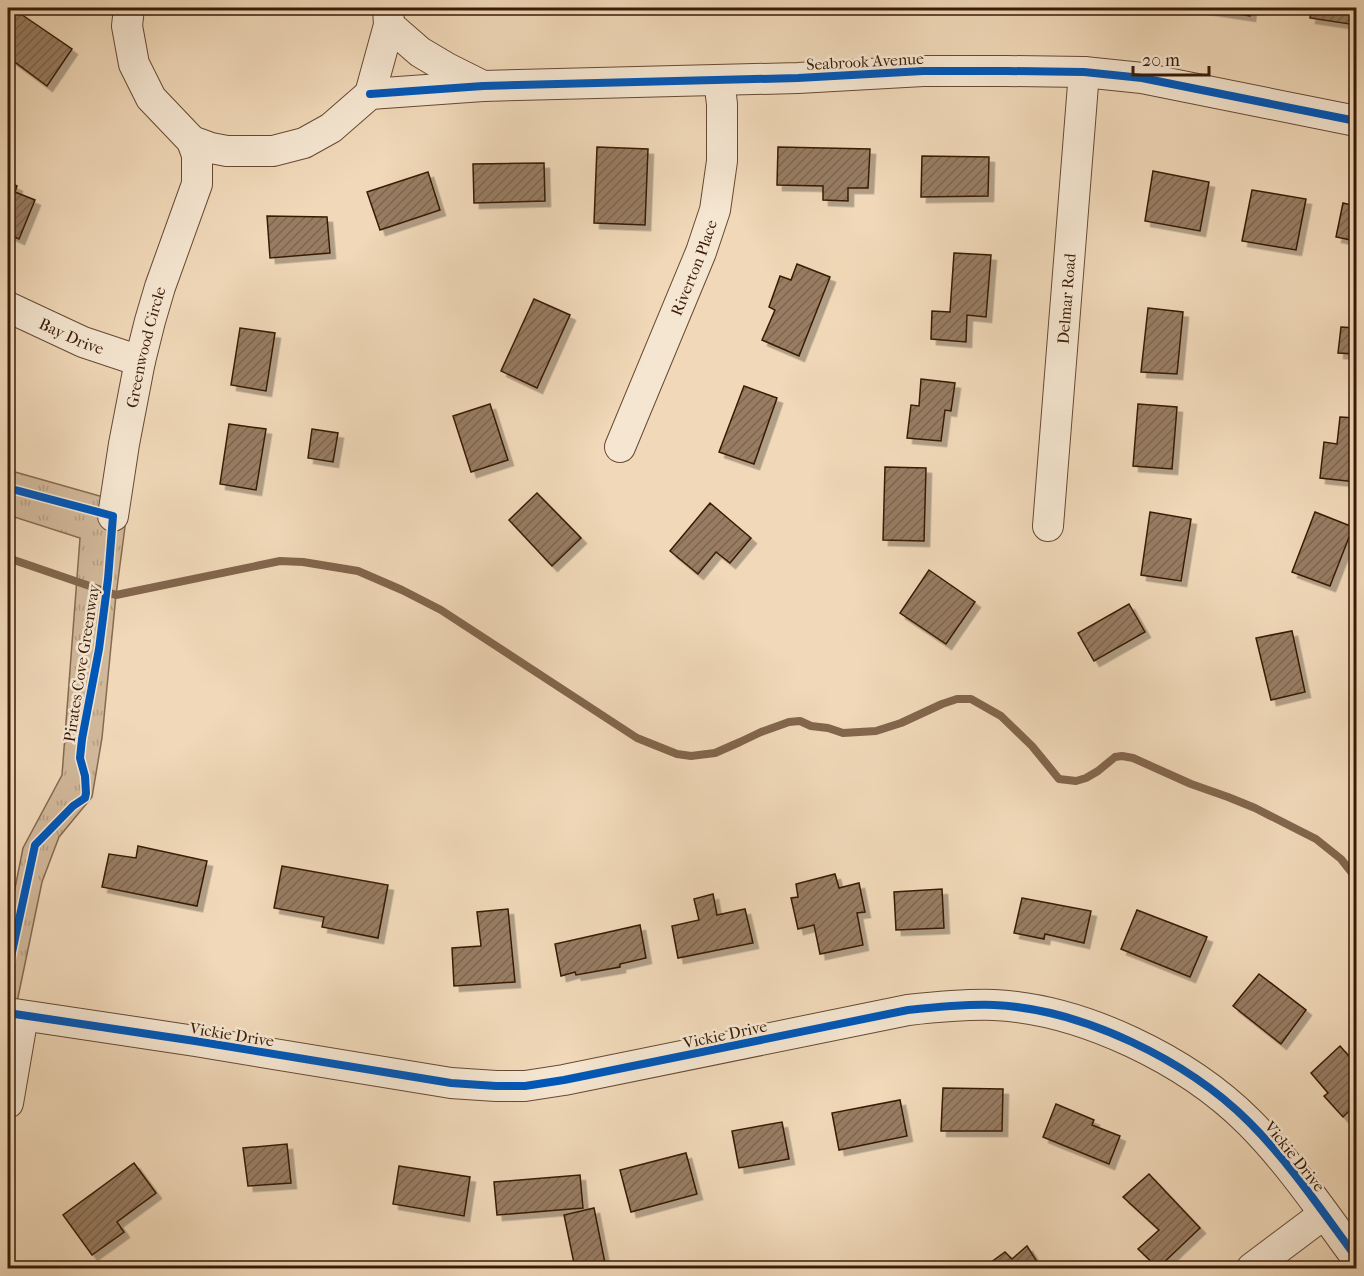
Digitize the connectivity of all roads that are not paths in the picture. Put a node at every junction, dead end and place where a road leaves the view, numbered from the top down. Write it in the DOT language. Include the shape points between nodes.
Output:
graph roads {
  1 [pos="129,8"];
  2 [pos="389,16"];
  3 [pos="1084,72"];
  4 [pos="719,80"];
  5 [pos="483,86"];
  6 [pos="370,94"];
  7 [pos="1356,121"];
  8 [pos="192,141"];
  9 [pos="227,151"];
  10 [pos="197,184"];
  11 [pos="8,307"];
  12 [pos="140,361"];
  13 [pos="620,447"];
  14 [pos="113,516"];
  15 [pos="1048,526"];
  16 [pos="15,1015"];
  17 [pos="8,1103"];
  18 [pos="1324,1214"];
  19 [pos="1356,1257"];
  20 [pos="1252,1269"];
  1 -- 8 [label="street" via="127,26 134,64 151,98"];
  2 -- 5 [label="street, Seabrook Avenue" via="420,52"];
  2 -- 6 [label="street"];
  3 -- 4 [label="street, Seabrook Avenue" via="1008,70"];
  3 -- 7 [label="street, Seabrook Avenue" via="1142,78"];
  3 -- 15 [label="street, Delmar Road"];
  4 -- 5 [label="street, Seabrook Avenue"];
  4 -- 13 [label="street, Riverton Place" via="722,161 715,210"];
  5 -- 6 [label="street, Seabrook Avenue"];
  6 -- 9 [label="street" via="331,128 304,143 273,151"];
  8 -- 9 [label="street"];
  8 -- 10 [label="street, Greenwood Circle" via="197,155"];
  9 -- 10 [label="street, Greenwood Circle"];
  10 -- 12 [label="street, Greenwood Circle" via="160,286"];
  11 -- 12 [label="street, Bay Drive" via="83,342"];
  12 -- 14 [label="street, Greenwood Circle"];
  16 -- 17 [label="street"];
  16 -- 18 [label="street, Vickie Drive" via="451,1083 525,1086 908,1010 958,1005 1032,1010 1067,1018 1140,1046 1214,1091 1273,1147"];
  18 -- 19 [label="street, Vickie Drive"];
  18 -- 20 [label="street"];
}
